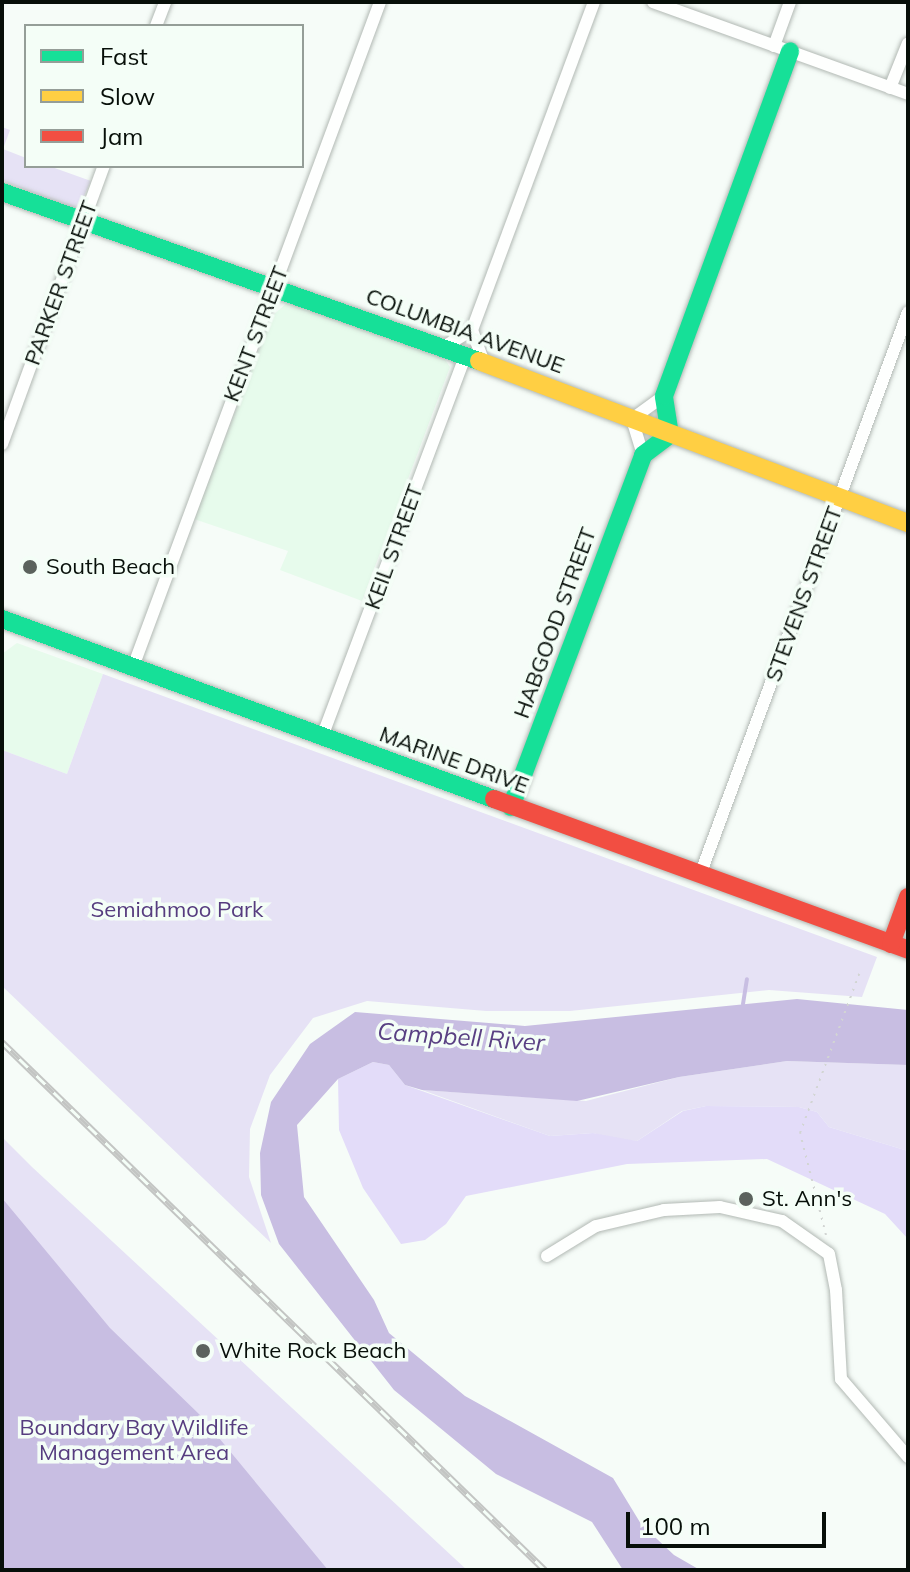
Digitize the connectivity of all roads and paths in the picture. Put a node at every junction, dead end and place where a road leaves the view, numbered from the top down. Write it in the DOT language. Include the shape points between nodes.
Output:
graph roads {
  1 [pos="165,2"];
  2 [pos="380,2"];
  3 [pos="594,2"];
  4 [pos="653,2"];
  5 [pos="790,2"];
  6 [pos="157,24"];
  7 [pos="908,43"];
  8 [pos="782,48"];
  9 [pos="890,88"];
  10 [pos="908,94"];
  11 [pos="103,168"];
  12 [pos="2,192"];
  13 [pos="83,222"];
  14 [pos="275,287"];
  15 [pos="908,312"];
  16 [pos="472,330"];
  17 [pos="442,348"];
  18 [pos="465,356"];
  19 [pos="484,363"];
  20 [pos="664,396"];
  21 [pos="632,419"];
  22 [pos="670,435"];
  23 [pos="2,444"];
  24 [pos="643,455"];
  25 [pos="839,498"];
  26 [pos="908,523"];
  27 [pos="2,619"];
  28 [pos="133,667"];
  29 [pos="322,737"];
  30 [pos="511,807"];
  31 [pos="700,875"];
  32 [pos="908,897"];
  33 [pos="899,947"];
  34 [pos="859,974"];
  35 [pos="829,1254"];
  36 [pos="547,1256"];
  37 [pos="908,1457"];
  1 -- 6 [label="street"];
  2 -- 14 [label="street, KENT STREET"];
  3 -- 16 [label="street"];
  4 -- 8 [label="street"];
  5 -- 8 [label="street"];
  7 -- 9 [label="street"];
  8 -- 9 [label="street"];
  8 -- 20 [label="street"];
  9 -- 10 [label="street"];
  11 -- 13 [label="street, PARKER STREET"];
  12 -- 13 [label="street, COLUMBIA AVENUE"];
  13 -- 14 [label="street, COLUMBIA AVENUE"];
  13 -- 23 [label="street, PARKER STREET"];
  14 -- 17 [label="street, COLUMBIA AVENUE"];
  14 -- 28 [label="street, KENT STREET"];
  15 -- 25 [label="street, STEVENS STREET"];
  16 -- 17 [label="street"];
  16 -- 19 [label="street"];
  17 -- 18 [label="street, COLUMBIA AVENUE"];
  18 -- 19 [label="street, COLUMBIA AVENUE"];
  18 -- 29 [label="street, KEIL STREET"];
  19 -- 21 [label="street, COLUMBIA AVENUE"];
  20 -- 21 [label="street"];
  20 -- 22 [label="street"];
  21 -- 22 [label="street, COLUMBIA AVENUE"];
  21 -- 24 [label="street"];
  22 -- 24 [label="street"];
  22 -- 25 [label="street, COLUMBIA AVENUE"];
  24 -- 30 [label="street, HABGOOD STREET"];
  25 -- 26 [label="street, COLUMBIA AVENUE"];
  25 -- 31 [label="street, STEVENS STREET"];
  27 -- 28 [label="street, MARINE DRIVE"];
  28 -- 29 [label="street, MARINE DRIVE"];
  29 -- 30 [label="street, MARINE DRIVE"];
  30 -- 31 [label="street, MARINE DRIVE"];
  31 -- 33 [label="street, MARINE DRIVE"];
  32 -- 33 [label="street"];
  34 -- 35 [label="path" via="800,1133"];
  35 -- 36 [label="street" via="782,1221 720,1207 664,1210 596,1226"];
  35 -- 37 [label="street" via="841,1379"];
}
